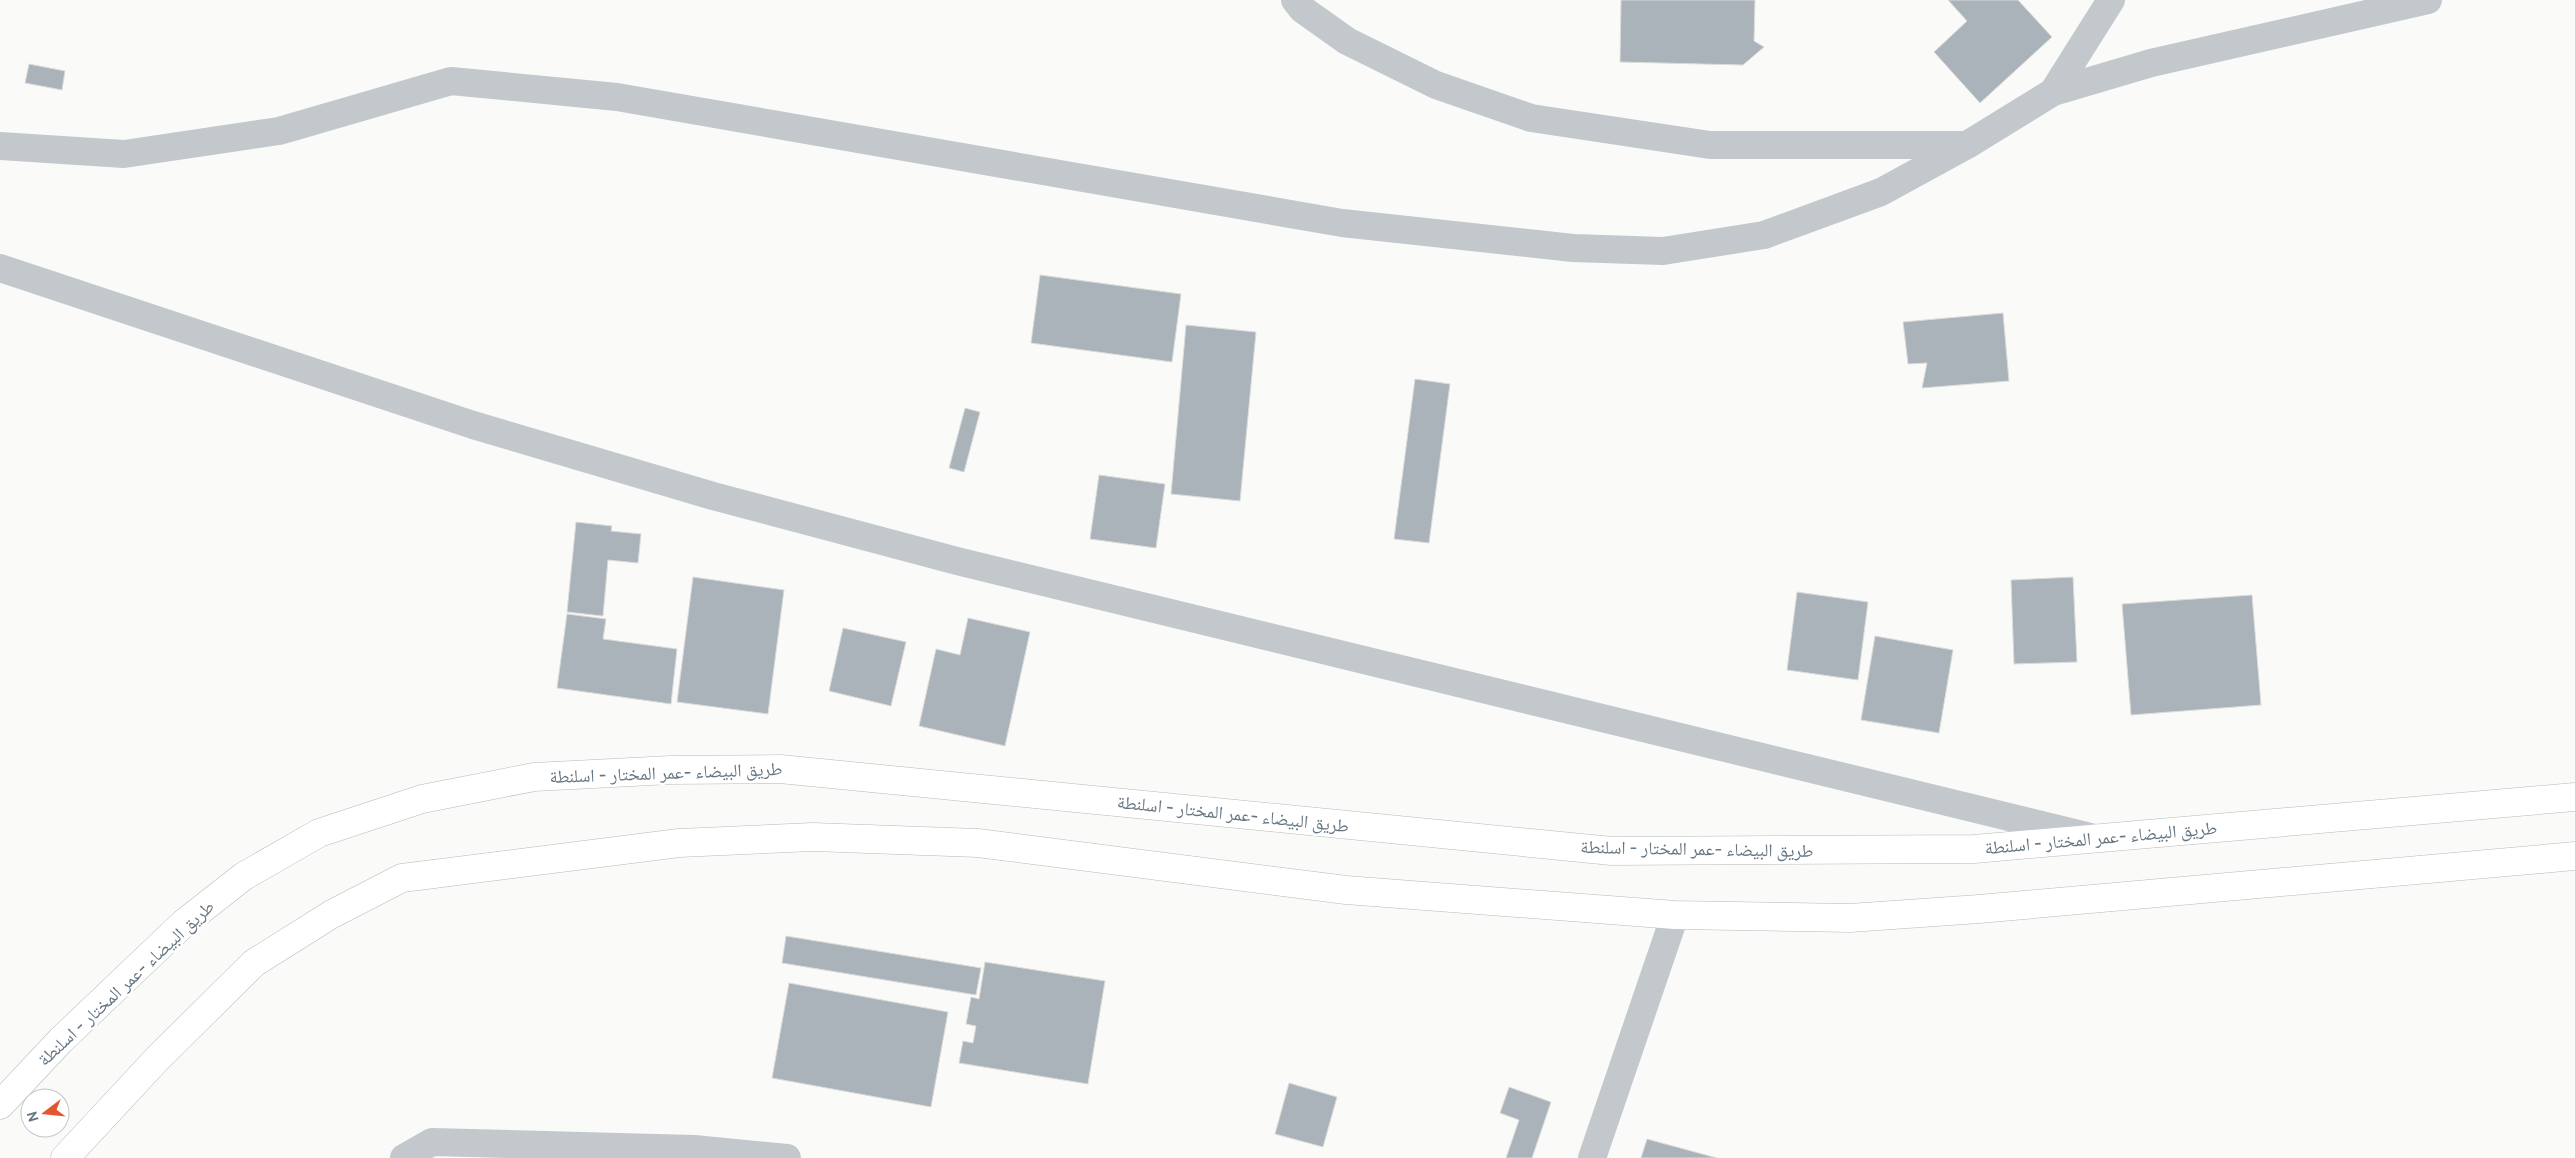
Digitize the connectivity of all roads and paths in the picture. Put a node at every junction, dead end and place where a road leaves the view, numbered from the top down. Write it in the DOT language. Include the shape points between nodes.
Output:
graph roads {
  1 [pos="1295,0"];
  2 [pos="2111,0"];
  3 [pos="2428,0"];
  4 [pos="2053,92"];
  5 [pos="1967,145"];
  6 [pos="0,146"];
  7 [pos="0,268"];
  8 [pos="2575,796"];
  9 [pos="2100,839"];
  10 [pos="2575,856"];
  11 [pos="1675,915"];
  12 [pos="0,1105"];
  13 [pos="65,1158"];
  14 [pos="404,1158"];
  15 [pos="786,1158"];
  16 [pos="1592,1158"];
  1 -- 5 [label="street" via="1302,9 1347,41 1436,85 1531,118 1710,145"];
  2 -- 4 [label="street"];
  3 -- 4 [label="street" via="2151,63"];
  4 -- 5 [label="street"];
  5 -- 6 [label="street" via="1881,192 1764,234 1663,251 1573,248 1342,223 617,97 451,81 279,131 134,153"];
  7 -- 9 [label="street" via="473,425 713,496 956,561"];
  8 -- 9 [label="main road, طريق البيضاء -عمر المختار - اسلنطة"];
  9 -- 12 [label="main road, طريق البيضاء -عمر المختار - اسلنطة" via="1974,849 1612,851 780,769 671,770 534,777 422,799 319,833 244,876 184,923 61,1040"];
  10 -- 11 [label="main road" via="1980,909 1870,916"];
  11 -- 13 [label="main road" via="1346,890 978,843 813,837 679,843 402,878 332,914 254,963 157,1059"];
  11 -- 16 [label="street"];
  14 -- 15 [label="street" via="432,1142 694,1148"];
}
